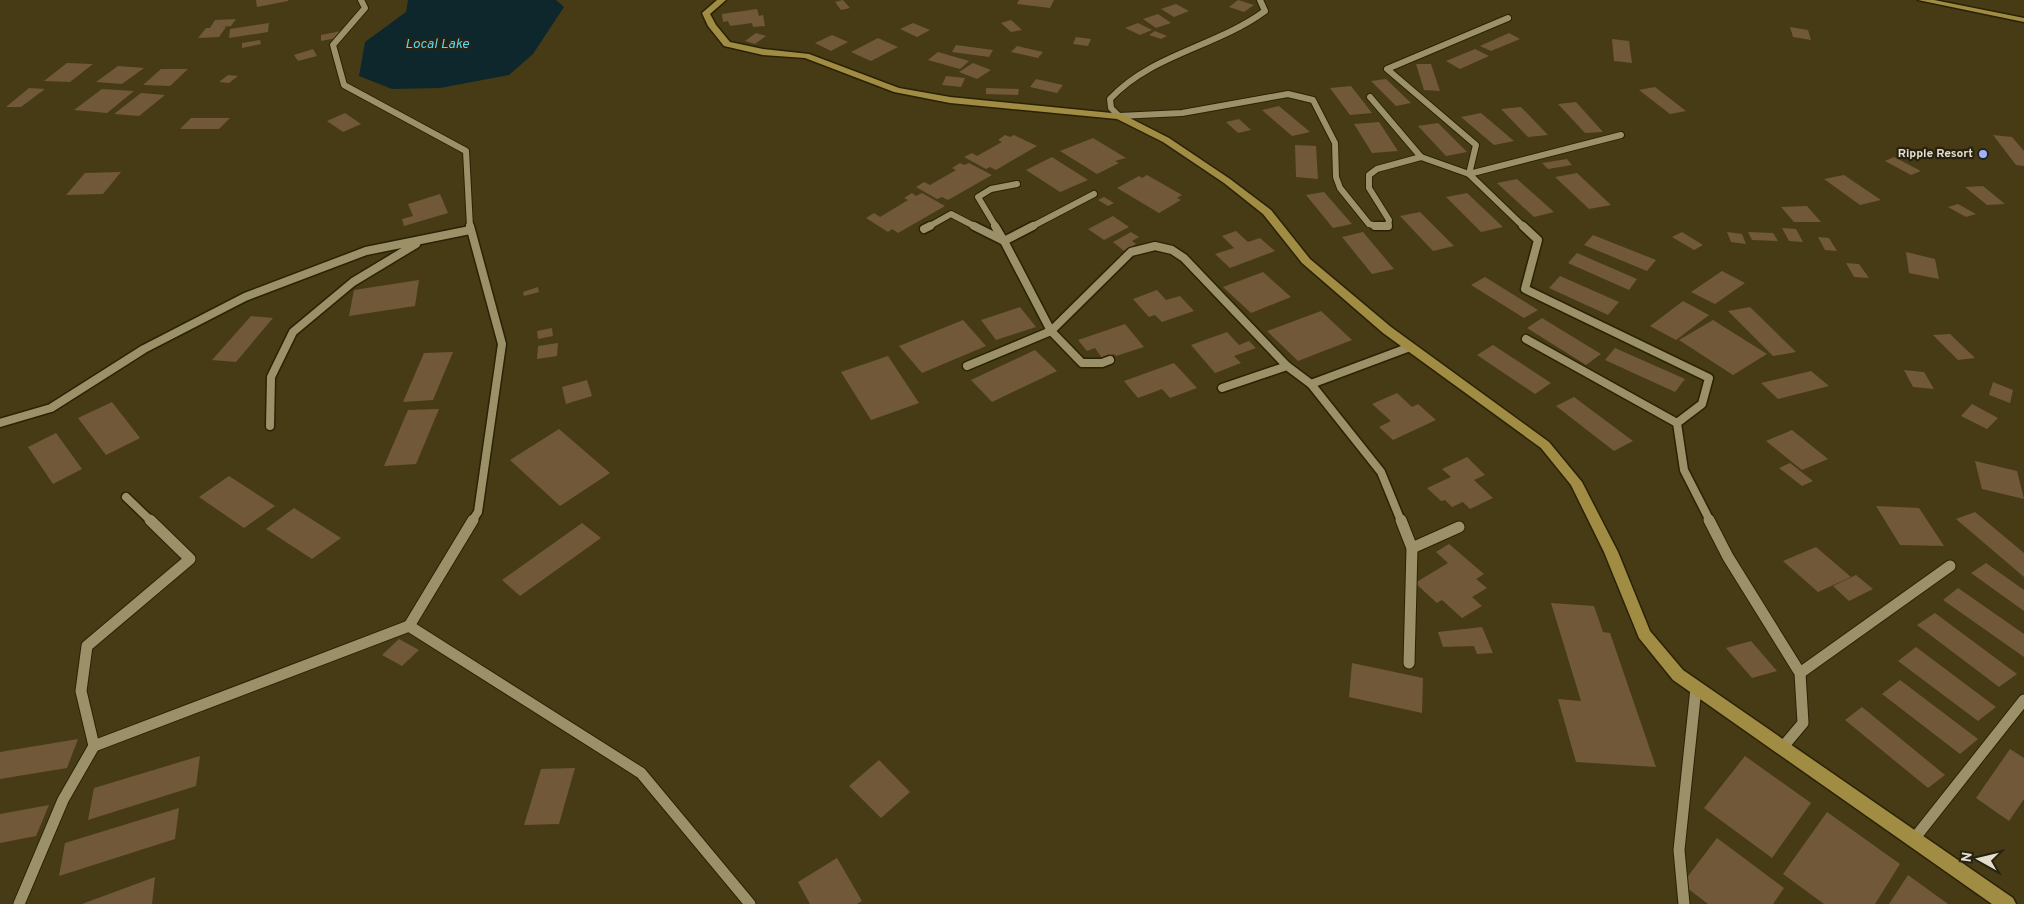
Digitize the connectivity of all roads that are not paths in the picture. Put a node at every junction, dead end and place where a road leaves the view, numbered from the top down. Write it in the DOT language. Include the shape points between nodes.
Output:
graph roads {
  1 [pos="361,0"];
  2 [pos="722,0"];
  3 [pos="1260,0"];
  4 [pos="1922,0"];
  5 [pos="1508,18"];
  6 [pos="2024,20"];
  7 [pos="1370,97"];
  8 [pos="1119,116"];
  9 [pos="1621,135"];
  10 [pos="1421,157"];
  11 [pos="1469,174"];
  12 [pos="1017,184"];
  13 [pos="1094,194"];
  14 [pos="924,229"];
  15 [pos="470,230"];
  16 [pos="423,240"];
  17 [pos="1004,241"];
  18 [pos="1051,332"];
  19 [pos="1526,339"];
  20 [pos="1410,347"];
  21 [pos="1110,360"];
  22 [pos="967,366"];
  23 [pos="1287,366"];
  24 [pos="1311,384"];
  25 [pos="1222,388"];
  26 [pos="1678,423"];
  27 [pos="0,424"];
  28 [pos="270,426"];
  29 [pos="126,498"];
  30 [pos="1459,527"];
  31 [pos="1412,548"];
  32 [pos="1950,566"];
  33 [pos="408,626"];
  34 [pos="1409,664"];
  35 [pos="1800,673"];
  36 [pos="1696,688"];
  37 [pos="2024,700"];
  38 [pos="94,746"];
  39 [pos="1782,748"];
  40 [pos="1914,839"];
  41 [pos="19,904"];
  42 [pos="750,904"];
  43 [pos="1684,904"];
  44 [pos="2007,904"];
  1 -- 15 [label="street" via="365,8 333,45 344,85 466,152"];
  2 -- 8 [label="main road" via="706,13 727,44 763,52 806,56 897,90 950,100"];
  3 -- 8 [label="street" via="1265,11 1256,20 1141,72 1122,84 1110,98 1111,108"];
  4 -- 6 [label="main road"];
  5 -- 11 [label="street" via="1387,69 1476,145"];
  7 -- 10 [label="street"];
  8 -- 10 [label="street" via="1182,113 1288,94 1313,100 1335,143 1336,177 1340,188 1369,224 1380,227 1388,226 1389,220 1369,188 1369,175 1377,169"];
  8 -- 20 [label="main road" via="1166,140 1267,212 1306,261"];
  9 -- 11 [label="street"];
  10 -- 11 [label="street"];
  11 -- 26 [label="street" via="1538,240 1525,289 1709,378 1702,404"];
  12 -- 17 [label="street" via="991,189 978,197"];
  13 -- 17 [label="street"];
  14 -- 17 [label="street" via="951,214"];
  15 -- 16 [label="street"];
  15 -- 33 [label="street" via="502,344 478,512"];
  16 -- 27 [label="street" via="366,252 245,297 144,349 51,408"];
  16 -- 28 [label="street" via="352,282 293,332 271,377"];
  17 -- 18 [label="street"];
  18 -- 21 [label="street" via="1082,363"];
  18 -- 22 [label="street"];
  18 -- 23 [label="street" via="1131,252 1155,246 1172,250 1184,258"];
  19 -- 26 [label="street"];
  20 -- 24 [label="street"];
  20 -- 36 [label="main road" via="1545,445 1576,482 1611,552 1644,634 1678,675"];
  23 -- 24 [label="street"];
  23 -- 25 [label="street"];
  24 -- 31 [label="street" via="1381,472"];
  26 -- 35 [label="street" via="1684,470 1728,557"];
  29 -- 38 [label="street" via="190,559 87,646 81,691"];
  30 -- 31 [label="street"];
  31 -- 34 [label="street"];
  32 -- 35 [label="street"];
  33 -- 38 [label="street"];
  33 -- 42 [label="street" via="640,773"];
  35 -- 39 [label="street" via="1803,723"];
  36 -- 39 [label="main road"];
  36 -- 43 [label="street" via="1679,850"];
  37 -- 40 [label="street"];
  38 -- 41 [label="street" via="63,800"];
  39 -- 40 [label="main road"];
  40 -- 44 [label="main road"];
}
